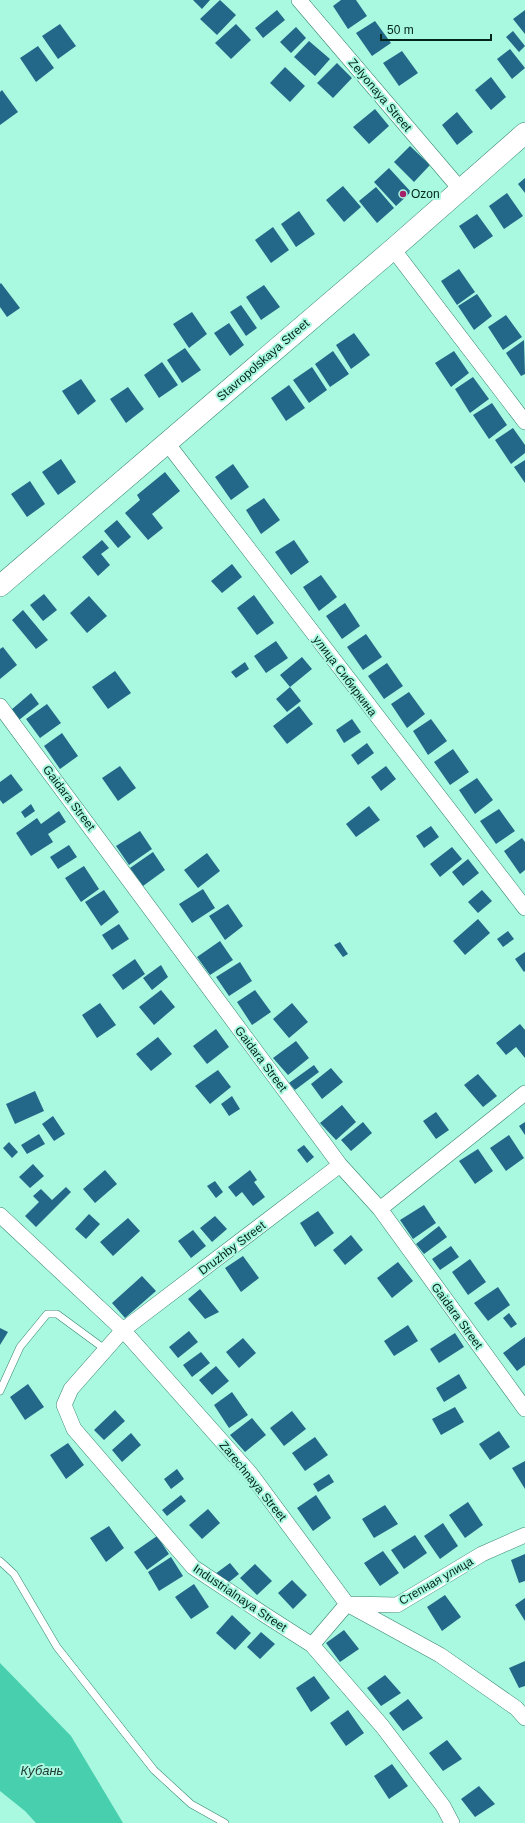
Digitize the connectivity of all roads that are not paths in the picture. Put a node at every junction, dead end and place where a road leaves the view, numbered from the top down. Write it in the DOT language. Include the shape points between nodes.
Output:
graph roads {
  1 [pos="299,0"];
  2 [pos="525,133"];
  3 [pos="461,190"];
  4 [pos="394,249"];
  5 [pos="525,422"];
  6 [pos="167,443"];
  7 [pos="0,586"];
  8 [pos="0,706"];
  9 [pos="525,908"];
  10 [pos="525,1093"];
  11 [pos="340,1165"];
  12 [pos="380,1209"];
  13 [pos="0,1215"];
  14 [pos="123,1330"];
  15 [pos="106,1350"];
  16 [pos="0,1391"];
  17 [pos="525,1409"];
  18 [pos="525,1535"];
  19 [pos="0,1562"];
  20 [pos="347,1604"];
  21 [pos="312,1644"];
  22 [pos="525,1718"];
  23 [pos="225,1823"];
  24 [pos="452,1823"];
  1 -- 3 [label="street, Zelyonaya Street"];
  2 -- 3 [label="main road, Stavropolskaya Street"];
  3 -- 4 [label="main road, Stavropolskaya Street"];
  4 -- 5 [label="street"];
  4 -- 6 [label="main road, Stavropolskaya Street"];
  6 -- 7 [label="main road, Stavropolskaya Street"];
  6 -- 9 [label="street, улица Сибиркина"];
  8 -- 11 [label="street, Gaidara Street"];
  10 -- 12 [label="street"];
  11 -- 12 [label="street, Gaidara Street"];
  11 -- 14 [label="street, Druzhby Street"];
  12 -- 17 [label="street, Gaidara Street"];
  13 -- 14 [label="street, Zarechnaya Street"];
  14 -- 15 [label="street, Industrialnaya Street"];
  14 -- 20 [label="street, Zarechnaya Street" via="250,1473"];
  15 -- 16 [label="lane" via="56,1314 47,1314 20,1347"];
  15 -- 21 [label="street, Industrialnaya Street" via="71,1389 64,1405 74,1429 193,1568"];
  18 -- 20 [label="street, Степная улица" via="482,1554 397,1605"];
  19 -- 23 [label="lane" via="14,1574 56,1648 154,1770 192,1804"];
  20 -- 21 [label="street"];
  20 -- 22 [label="street, Zarechnaya Street" via="440,1655 516,1708"];
  21 -- 24 [label="street, Industrialnaya Street" via="382,1726 443,1806"];
}
